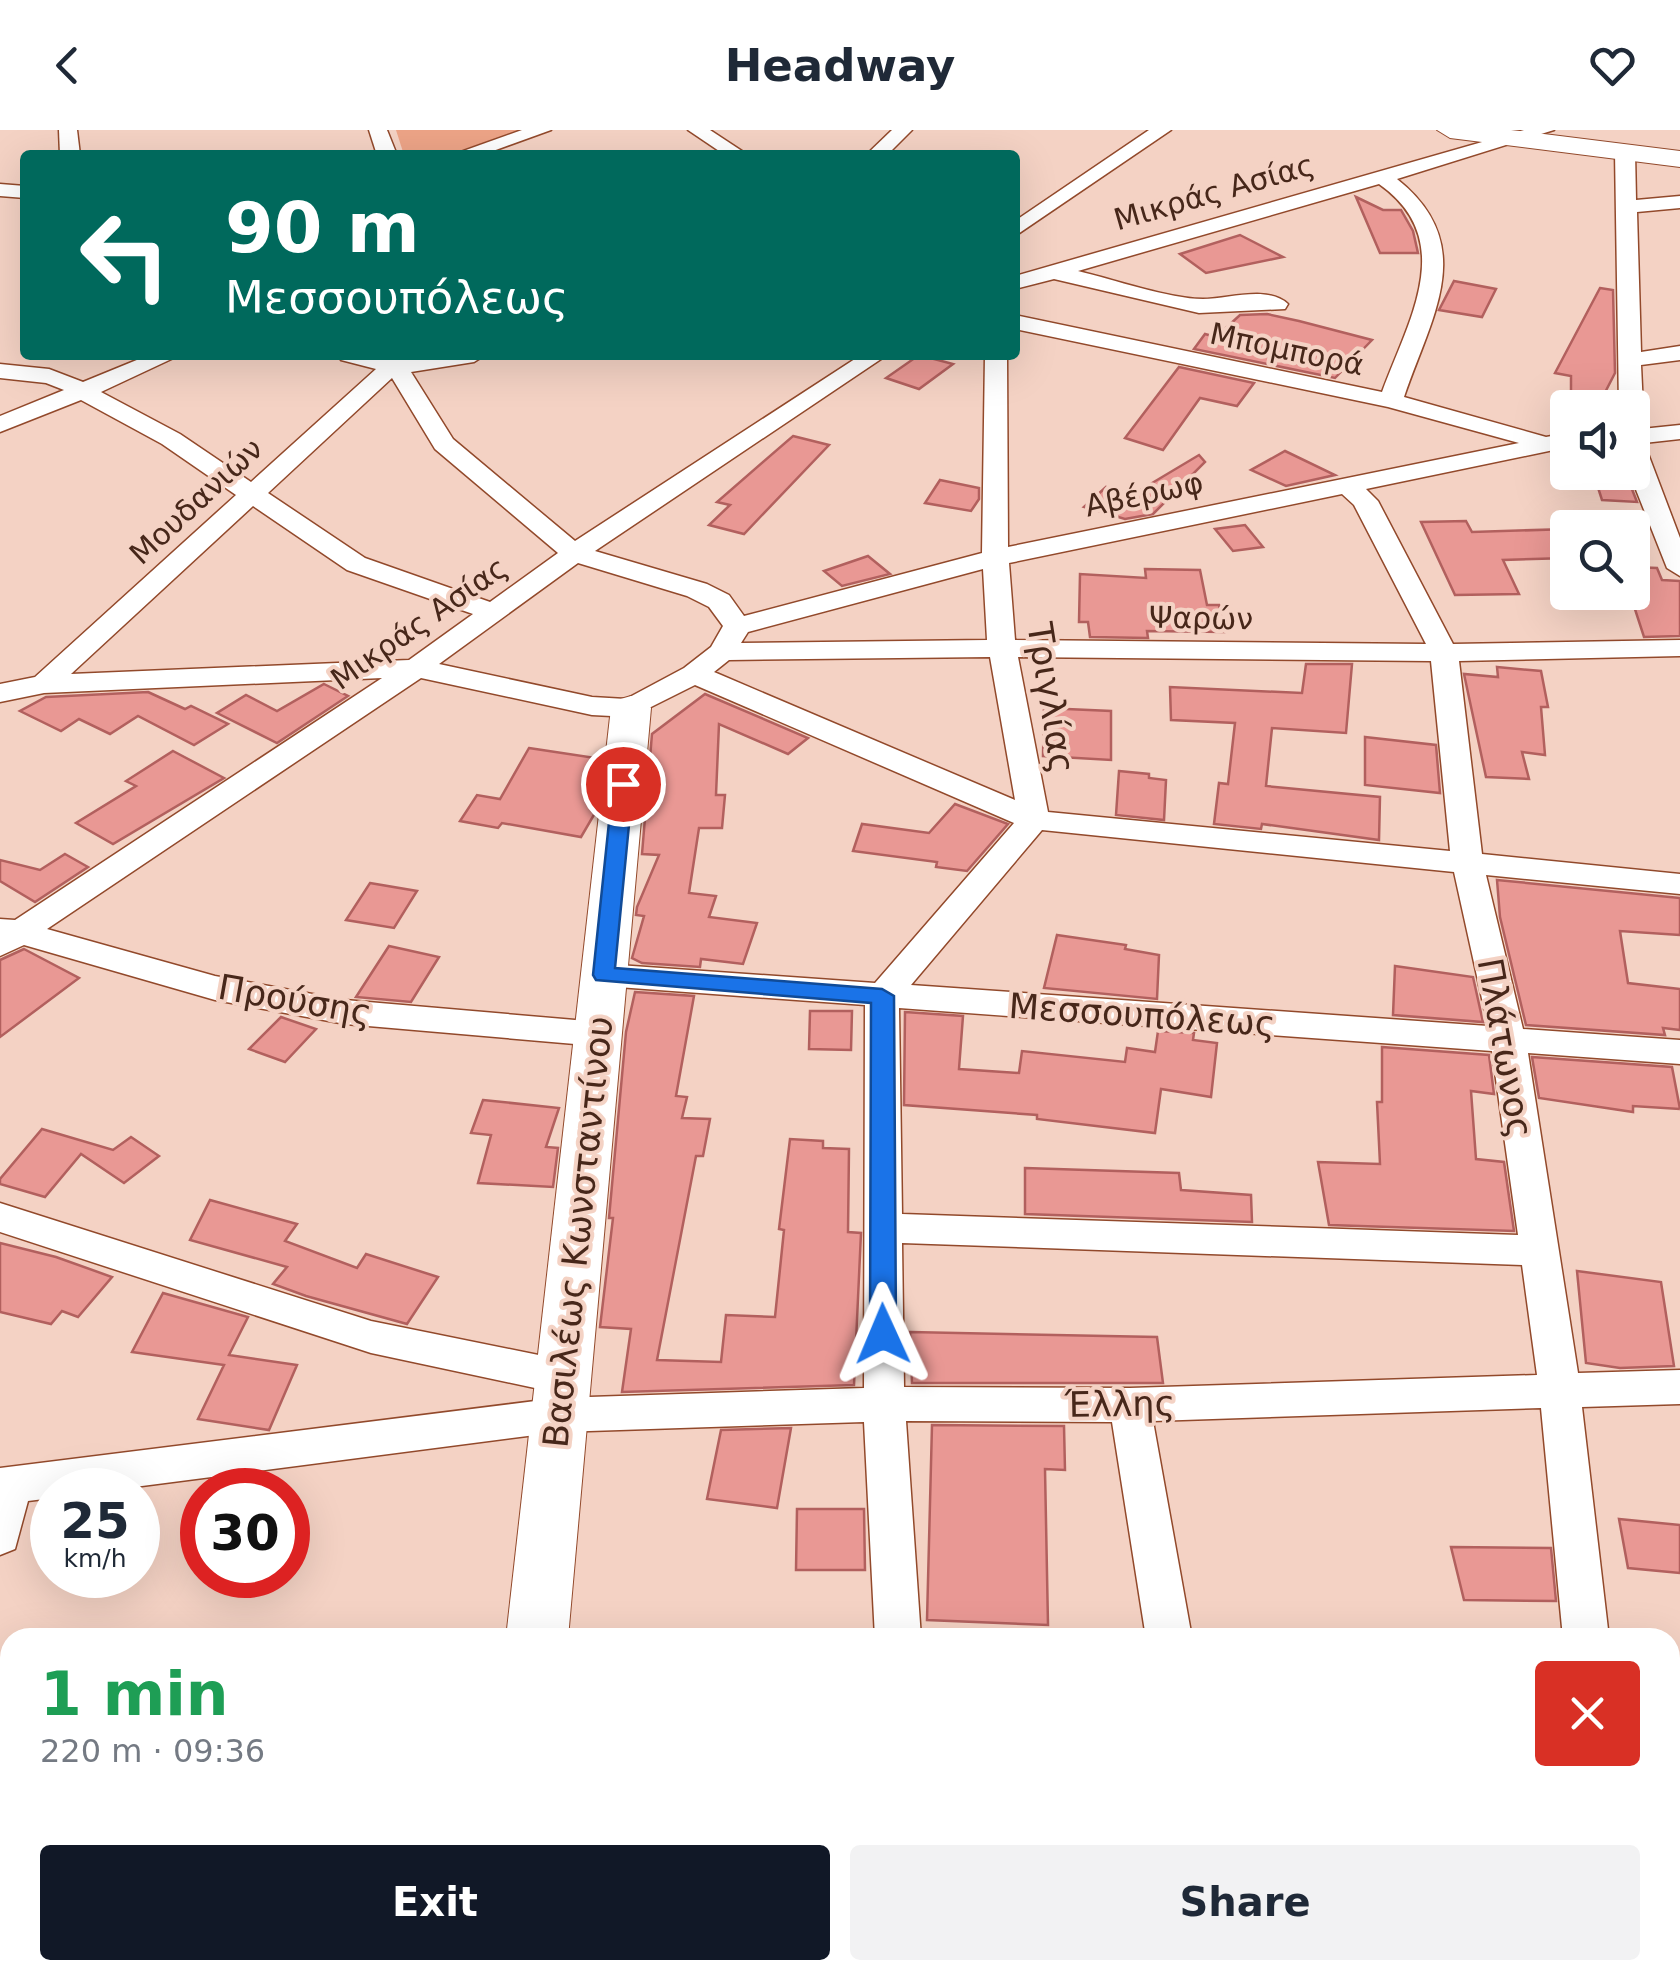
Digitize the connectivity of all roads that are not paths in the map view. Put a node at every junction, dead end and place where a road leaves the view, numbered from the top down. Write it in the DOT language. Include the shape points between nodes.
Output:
graph roads {
  1 [pos="542,130"];
  2 [pos="697,130"];
  3 [pos="903,130"];
  4 [pos="1162,130"];
  5 [pos="1450,130"];
  6 [pos="1545,130"];
  7 [pos="1508,139"];
  8 [pos="511,140"];
  9 [pos="478,150"];
  10 [pos="521,150"];
  11 [pos="730,150"];
  12 [pos="881,150"];
  13 [pos="1625,152"];
  14 [pos="1680,159"];
  15 [pos="1382,178"];
  16 [pos="1680,202"];
  17 [pos="1626,207"];
  18 [pos="1020,227"];
  19 [pos="1053,272"];
  20 [pos="1020,282"];
  21 [pos="1277,304"];
  22 [pos="1020,323"];
  23 [pos="1680,353"];
  24 [pos="153,360"];
  25 [pos="368,360"];
  26 [pos="441,360"];
  27 [pos="868,360"];
  28 [pos="996,360"];
  29 [pos="1631,360"];
  30 [pos="394,367"];
  31 [pos="0,370"];
  32 [pos="85,382"];
  33 [pos="1631,390"];
  34 [pos="1391,401"];
  35 [pos="0,426"];
  36 [pos="1680,432"];
  37 [pos="1650,437"];
  38 [pos="1550,441"];
  39 [pos="1550,443"];
  40 [pos="1348,485"];
  41 [pos="1650,489"];
  42 [pos="1646,490"];
  43 [pos="1680,491"];
  44 [pos="251,494"];
  45 [pos="574,553"];
  46 [pos="995,558"];
  47 [pos="1680,568"];
  48 [pos="490,611"];
  49 [pos="738,626"];
  50 [pos="1002,648"];
  51 [pos="1680,648"];
  52 [pos="722,652"];
  53 [pos="1444,653"];
  54 [pos="0,666"];
  55 [pos="416,668"];
  56 [pos="694,674"];
  57 [pos="44,684"];
  58 [pos="0,692"];
  59 [pos="631,708"];
  60 [pos="1034,820"];
  61 [pos="1467,861"];
  62 [pos="1680,884"];
  63 [pos="7,935"];
  64 [pos="604,975"];
  65 [pos="882,996"];
  66 [pos="598,1034"];
  67 [pos="1508,1039"];
  68 [pos="1680,1052"];
  69 [pos="0,1217"];
  70 [pos="881,1228"];
  71 [pos="1538,1251"];
  72 [pos="1680,1388"];
  73 [pos="1560,1390"];
  74 [pos="561,1396"];
  75 [pos="884,1404"];
  76 [pos="1130,1405"];
  77 [pos="4,1486"];
  78 [pos="0,1536"];
  79 [pos="538,1628"];
  80 [pos="897,1628"];
  81 [pos="1167,1628"];
  82 [pos="1585,1628"];
  1 -- 8 [label="street"];
  2 -- 11 [label="street"];
  3 -- 12 [label="street"];
  4 -- 18 [label="street"];
  5 -- 7 [label="street"];
  6 -- 7 [label="street, Μικράς Ασίας"];
  7 -- 13 [label="street"];
  7 -- 15 [label="street, Μικράς Ασίας"];
  8 -- 9 [label="street"];
  8 -- 10 [label="street"];
  13 -- 14 [label="street"];
  13 -- 17 [label="street"];
  15 -- 19 [label="street, Μικράς Ασίας"];
  15 -- 34 [label="street" via="1414,205 1437,262"];
  16 -- 17 [label="street"];
  17 -- 29 [label="street"];
  19 -- 20 [label="street, Μικράς Ασίας"];
  19 -- 21 [label="street" via="1199,306"];
  22 -- 34 [label="street, Μπομπορά"];
  23 -- 29 [label="street"];
  24 -- 32 [label="street"];
  25 -- 30 [label="street"];
  26 -- 30 [label="street"];
  27 -- 45 [label="street, Μικράς Ασίας"];
  28 -- 46 [label="street, Τριγλίας"];
  29 -- 33 [label="street"];
  30 -- 44 [label="street, Μουδανιών"];
  30 -- 45 [label="street" via="444,444"];
  31 -- 32 [label="street"];
  32 -- 35 [label="street"];
  32 -- 44 [label="street"];
  34 -- 38 [label="street, Μπομπορά"];
  36 -- 37 [label="street"];
  39 -- 40 [label="street, Αβέρωφ"];
  40 -- 46 [label="street, Αβέρωφ"];
  40 -- 53 [label="street, Πλάτωνος" via="1365,500"];
  41 -- 43 [label="street"];
  42 -- 47 [label="street"];
  44 -- 48 [label="street" via="356,564"];
  44 -- 57 [label="street, Μουδανιών"];
  45 -- 48 [label="street, Μικράς Ασίας"];
  45 -- 49 [label="street" via="697,590 719,602"];
  46 -- 49 [label="street, Αβέρωφ"];
  46 -- 50 [label="street, Τριγλίας"];
  48 -- 55 [label="street, Μικράς Ασίας"];
  49 -- 52 [label="street"];
  50 -- 52 [label="street, Ψαρών"];
  50 -- 53 [label="street, Ψαρών"];
  50 -- 60 [label="street, Τριγλίας"];
  51 -- 53 [label="street, Ψαρών"];
  52 -- 56 [label="street"];
  53 -- 61 [label="street, Πλάτωνος"];
  54 -- 57 [label="street"];
  55 -- 57 [label="street"];
  55 -- 59 [label="street" via="592,706"];
  55 -- 63 [label="street, Μικράς Ασίας"];
  56 -- 59 [label="street"];
  56 -- 60 [label="street"];
  57 -- 58 [label="street"];
  59 -- 64 [label="street, Βασιλέως Κωνσταντίνου"];
  60 -- 61 [label="street"];
  60 -- 65 [label="street, Τριγλίας"];
  61 -- 62 [label="street"];
  61 -- 67 [label="street, Πλάτωνος"];
  63 -- 66 [label="street, Προύσης" via="216,988 346,1012"];
  64 -- 65 [label="street, Μεσσουπόλεως"];
  64 -- 66 [label="street, Βασιλέως Κωνσταντίνου"];
  65 -- 67 [label="street, Μεσσουπόλεως"];
  65 -- 70 [label="street"];
  66 -- 74 [label="street, Βασιλέως Κωνσταντίνου"];
  67 -- 68 [label="street, Μεσσουπόλεως"];
  67 -- 71 [label="street, Πλάτωνος"];
  69 -- 74 [label="street"];
  70 -- 71 [label="street"];
  70 -- 75 [label="street"];
  71 -- 73 [label="street, Πλάτωνος"];
  72 -- 73 [label="street, Έλλης"];
  73 -- 76 [label="street, Έλλης"];
  73 -- 82 [label="street, Πλάτωνος"];
  74 -- 75 [label="street, Έλλης"];
  74 -- 77 [label="street"];
  74 -- 79 [label="street, Βασιλέως Κωνσταντίνου"];
  75 -- 76 [label="street, Έλλης"];
  75 -- 80 [label="street"];
  76 -- 81 [label="street"];
  77 -- 78 [label="street"];
}
